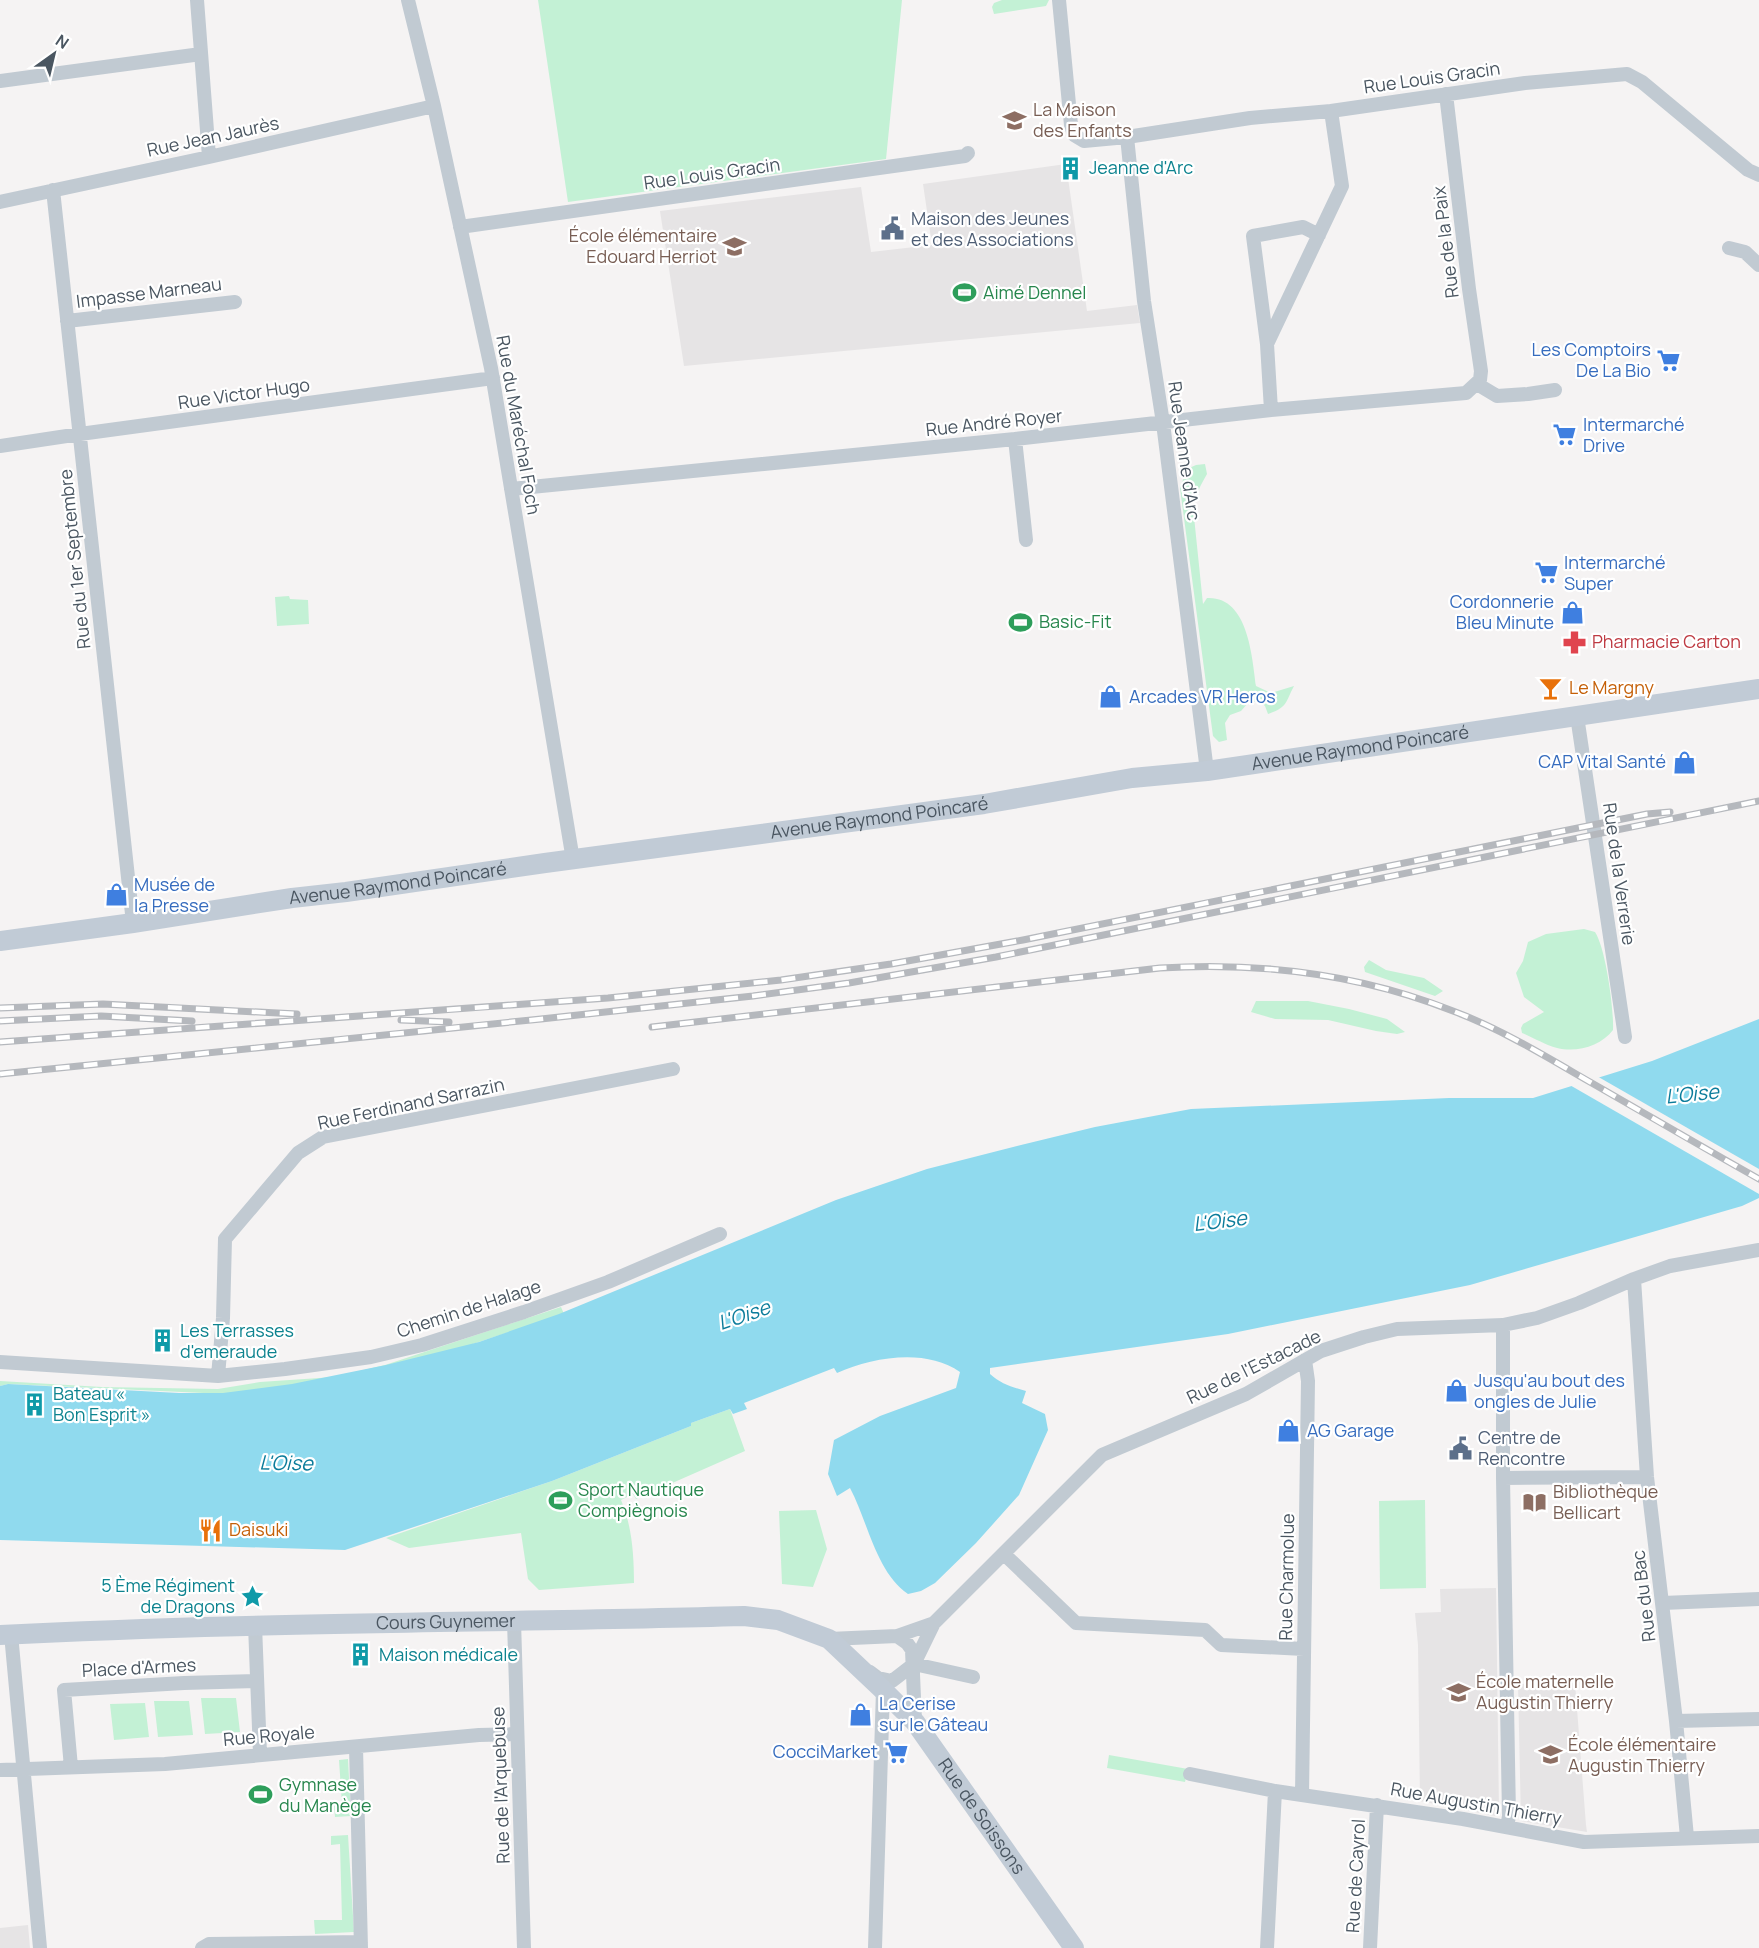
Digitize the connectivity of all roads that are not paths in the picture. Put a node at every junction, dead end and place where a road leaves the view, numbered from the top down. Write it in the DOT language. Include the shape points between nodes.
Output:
graph roads {
  1 [pos="198,0"];
  2 [pos="408,0"];
  3 [pos="1059,0"];
  4 [pos="201,54"];
  5 [pos="0,81"];
  6 [pos="1446,94"];
  7 [pos="434,106"];
  8 [pos="1331,111"];
  9 [pos="1127,136"];
  10 [pos="968,153"];
  11 [pos="209,157"];
  12 [pos="1759,175"];
  13 [pos="53,190"];
  14 [pos="0,202"];
  15 [pos="460,227"];
  16 [pos="1319,235"];
  17 [pos="1730,248"];
  18 [pos="1759,265"];
  19 [pos="235,302"];
  20 [pos="67,321"];
  21 [pos="1267,344"];
  22 [pos="493,378"];
  23 [pos="1477,384"];
  24 [pos="1555,390"];
  25 [pos="1271,410"];
  26 [pos="1163,423"];
  27 [pos="80,434"];
  28 [pos="1015,439"];
  29 [pos="0,446"];
  30 [pos="511,489"];
  31 [pos="1026,540"];
  32 [pos="1759,689"];
  33 [pos="1577,716"];
  34 [pos="1207,771"];
  35 [pos="573,860"];
  36 [pos="133,923"];
  37 [pos="0,941"];
  38 [pos="1625,1037"];
  39 [pos="674,1070"];
  40 [pos="720,1234"];
  41 [pos="1759,1250"];
  42 [pos="1634,1279"];
  43 [pos="1503,1325"];
  44 [pos="1305,1360"];
  45 [pos="0,1362"];
  46 [pos="218,1376"];
  47 [pos="1647,1477"];
  48 [pos="1503,1478"];
  49 [pos="1004,1554"];
  50 [pos="1759,1599"];
  51 [pos="1663,1603"];
  52 [pos="514,1621"];
  53 [pos="934,1623"];
  54 [pos="255,1625"];
  55 [pos="6,1634"];
  56 [pos="897,1636"];
  57 [pos="829,1639"];
  58 [pos="1304,1649"];
  59 [pos="854,1662"];
  60 [pos="914,1664"];
  61 [pos="974,1677"];
  62 [pos="256,1681"];
  63 [pos="877,1684"];
  64 [pos="1759,1719"];
  65 [pos="1676,1721"];
  66 [pos="915,1722"];
  67 [pos="518,1734"];
  68 [pos="356,1747"];
  69 [pos="260,1754"];
  70 [pos="71,1767"];
  71 [pos="0,1770"];
  72 [pos="22,1770"];
  73 [pos="1190,1774"];
  74 [pos="1275,1791"];
  75 [pos="1302,1794"];
  76 [pos="1377,1805"];
  77 [pos="1507,1827"];
  78 [pos="1759,1836"];
  79 [pos="1687,1838"];
  80 [pos="361,1945"];
  81 [pos="40,1948"];
  82 [pos="202,1948"];
  83 [pos="525,1948"];
  84 [pos="875,1948"];
  85 [pos="1074,1948"];
  86 [pos="1267,1948"];
  87 [pos="1370,1948"];
  1 -- 4 [label="street"];
  2 -- 7 [label="street, Rue du Maréchal Foch"];
  3 -- 9 [label="street, Rue Louis Gracin" via="1074,135 1084,141"];
  4 -- 5 [label="street"];
  4 -- 11 [label="street"];
  6 -- 8 [label="street, Rue Louis Gracin"];
  6 -- 12 [label="street, Rue Louis Gracin" via="1627,74"];
  6 -- 23 [label="street, Rue de la Paix" via="1481,372"];
  7 -- 11 [label="street, Rue Jean Jaurès"];
  7 -- 15 [label="street, Rue du Maréchal Foch"];
  8 -- 9 [label="street, Rue Louis Gracin"];
  8 -- 16 [label="street" via="1342,186"];
  9 -- 26 [label="street, Rue Jeanne d'Arc" via="1143,301"];
  10 -- 15 [label="street, Rue Louis Gracin"];
  11 -- 13 [label="street, Rue Jean Jaurès"];
  13 -- 14 [label="street, Rue Jean Jaurès"];
  13 -- 20 [label="street, Rue du 1er Septembre"];
  15 -- 22 [label="street, Rue du Maréchal Foch"];
  16 -- 21 [label="street"];
  16 -- 21 [label="street" via="1303,227 1253,236"];
  17 -- 18 [label="street" via="1745,252"];
  19 -- 20 [label="street, Impasse Marneau"];
  20 -- 27 [label="street, Rue du 1er Septembre"];
  21 -- 25 [label="street"];
  22 -- 27 [label="street, Rue Victor Hugo"];
  22 -- 30 [label="street, Rue du Maréchal Foch"];
  23 -- 24 [label="street" via="1497,396"];
  23 -- 25 [label="street, Rue André Royer" via="1466,393"];
  25 -- 26 [label="street, Rue André Royer"];
  26 -- 28 [label="street, Rue André Royer"];
  26 -- 34 [label="street, Rue Jeanne d'Arc"];
  27 -- 29 [label="street, Rue Victor Hugo"];
  27 -- 36 [label="street, Rue du 1er Septembre"];
  28 -- 30 [label="street, Rue André Royer"];
  28 -- 31 [label="street"];
  30 -- 35 [label="street, Rue du Maréchal Foch"];
  32 -- 33 [label="main road, Avenue Raymond Poincaré"];
  33 -- 34 [label="main road, Avenue Raymond Poincaré"];
  33 -- 38 [label="street, Rue de la Verrerie"];
  34 -- 35 [label="main road, Avenue Raymond Poincaré" via="1132,778 972,805"];
  35 -- 36 [label="main road, Avenue Raymond Poincaré"];
  36 -- 37 [label="main road, Avenue Raymond Poincaré"];
  39 -- 46 [label="street, Rue Ferdinand Sarrazin" via="323,1137 298,1153 225,1239"];
  40 -- 46 [label="street, Chemin de Halage" via="608,1282 423,1345 326,1364"];
  41 -- 42 [label="street, Rue de l'Estacade" via="1670,1266"];
  42 -- 43 [label="street, Rue de l'Estacade" via="1558,1311"];
  42 -- 47 [label="street, Rue du Bac"];
  43 -- 44 [label="street, Rue de l'Estacade" via="1397,1329 1321,1351"];
  43 -- 48 [label="street"];
  44 -- 49 [label="street, Rue de l'Estacade" via="1246,1394 1102,1455"];
  44 -- 58 [label="street, Rue Charmolue" via="1308,1381"];
  45 -- 46 [label="street, Chemin de Halage"];
  47 -- 48 [label="street"];
  47 -- 51 [label="street, Rue du Bac"];
  48 -- 77 [label="street"];
  49 -- 53 [label="street, Rue de l'Estacade"];
  49 -- 58 [label="street" via="1076,1623 1205,1630 1221,1645"];
  50 -- 51 [label="street"];
  51 -- 65 [label="street, Rue du Bac"];
  52 -- 54 [label="main road, Cours Guynemer"];
  52 -- 57 [label="main road, Cours Guynemer" via="744,1616 778,1620"];
  52 -- 67 [label="street, Rue de l'Arquebuse"];
  53 -- 56 [label="street, Rue de l'Estacade"];
  53 -- 60 [label="street"];
  54 -- 55 [label="main road, Cours Guynemer"];
  54 -- 62 [label="street"];
  55 -- 72 [label="street"];
  56 -- 57 [label="street, Rue de l'Estacade"];
  56 -- 60 [label="street" via="912,1650"];
  57 -- 59 [label="main road, Cours Guynemer"];
  58 -- 75 [label="street, Rue Charmolue"];
  59 -- 60 [label="street" via="878,1678 892,1681"];
  59 -- 63 [label="main road, Cours Guynemer"];
  60 -- 61 [label="street"];
  60 -- 66 [label="street"];
  62 -- 69 [label="street"];
  62 -- 70 [label="street, Place d'Armes" via="64,1690"];
  63 -- 66 [label="main road, Rue de Soissons"];
  63 -- 84 [label="street"];
  64 -- 65 [label="street"];
  65 -- 79 [label="street, Rue du Bac"];
  66 -- 85 [label="main road, Rue de Soissons"];
  67 -- 68 [label="street, Rue Royale"];
  67 -- 83 [label="street, Rue de l'Arquebuse"];
  68 -- 69 [label="street, Rue Royale"];
  68 -- 80 [label="street"];
  69 -- 70 [label="street, Rue Royale" via="165,1764"];
  70 -- 72 [label="street, Rue Royale"];
  71 -- 72 [label="street, Rue Royale"];
  72 -- 81 [label="street"];
  73 -- 74 [label="street, Rue Augustin Thierry"];
  74 -- 75 [label="street, Rue Augustin Thierry"];
  74 -- 86 [label="street"];
  75 -- 76 [label="street, Rue Augustin Thierry"];
  76 -- 77 [label="street, Rue Augustin Thierry"];
  76 -- 87 [label="street, Rue de Cayrol"];
  77 -- 79 [label="street, Rue Augustin Thierry" via="1584,1842"];
  78 -- 79 [label="street, Rue Augustin Thierry"];
  80 -- 82 [label="street" via="208,1944"];
}
